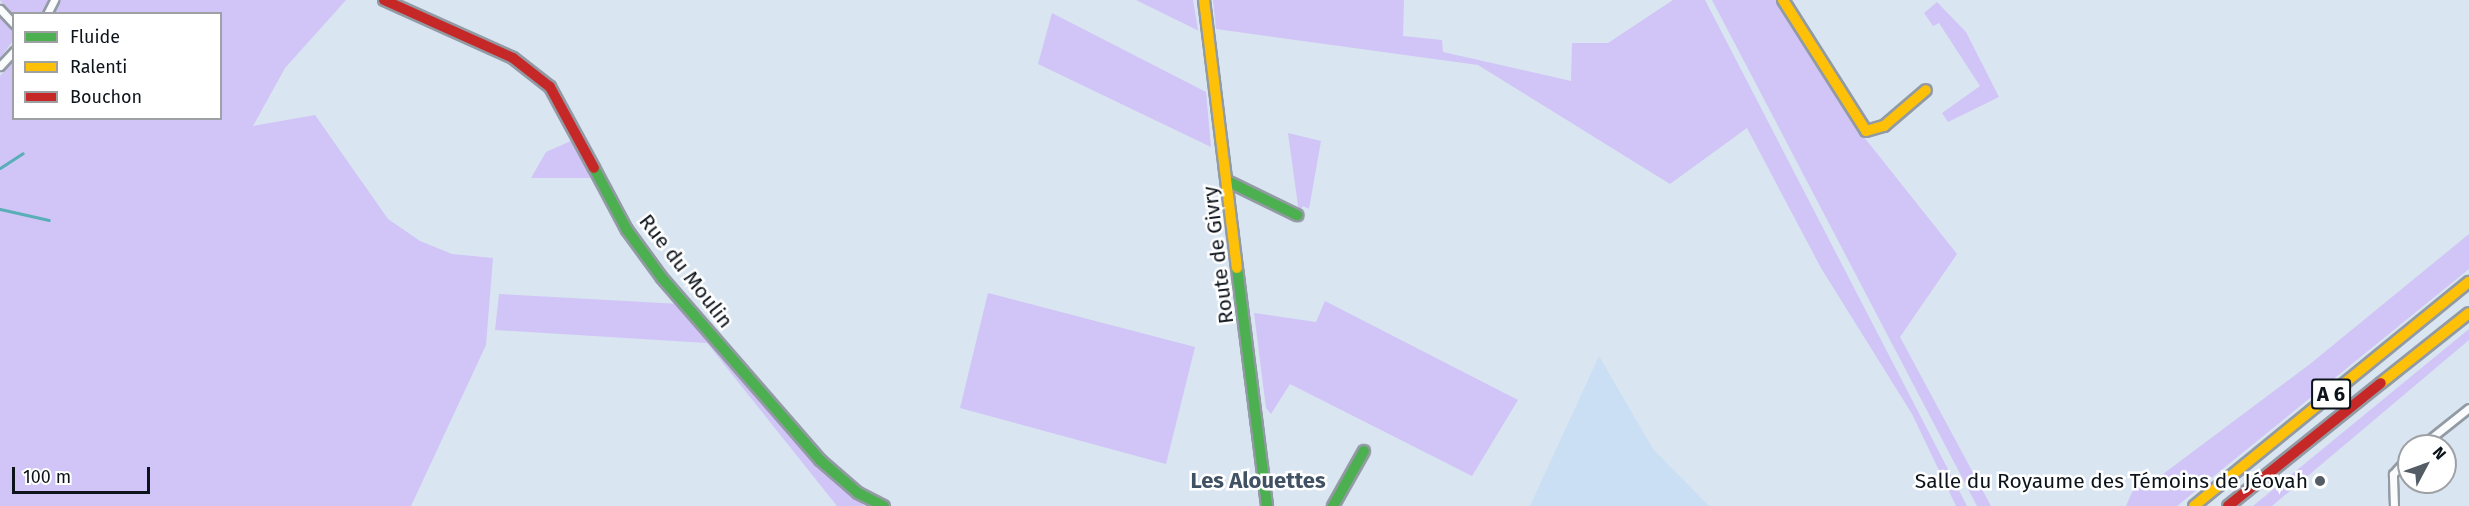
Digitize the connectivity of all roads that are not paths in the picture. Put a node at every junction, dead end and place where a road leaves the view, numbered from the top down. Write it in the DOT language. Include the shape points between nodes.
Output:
graph roads {
  1 [pos="384,0"];
  2 [pos="1204,0"];
  3 [pos="1783,0"];
  4 [pos="0,9"];
  5 [pos="12,22"];
  6 [pos="12,53"];
  7 [pos="0,66"];
  8 [pos="1926,90"];
  9 [pos="1229,182"];
  10 [pos="1298,215"];
  11 [pos="2469,282"];
  12 [pos="2469,313"];
  13 [pos="2469,408"];
  14 [pos="2436,434"];
  15 [pos="1364,452"];
  16 [pos="2397,467"];
  17 [pos="881,505"];
  18 [pos="1267,506"];
  19 [pos="1333,506"];
  20 [pos="2194,506"];
  21 [pos="2228,506"];
  22 [pos="2394,506"];
  1 -- 17 [label="main road, Rue du Moulin" via="513,58 549,87 627,230 662,278 806,445 858,493"];
  2 -- 9 [label="main road, Route de Givry"];
  3 -- 8 [label="main road" via="1866,131 1884,126"];
  4 -- 5 [label="street"];
  6 -- 7 [label="street"];
  9 -- 10 [label="main road"];
  9 -- 18 [label="main road, Route de Givry"];
  11 -- 20 [label="main road, A 6"];
  12 -- 21 [label="main road, A 6"];
  13 -- 14 [label="street"];
  15 -- 19 [label="main road"];
  16 -- 22 [label="street"];
}
